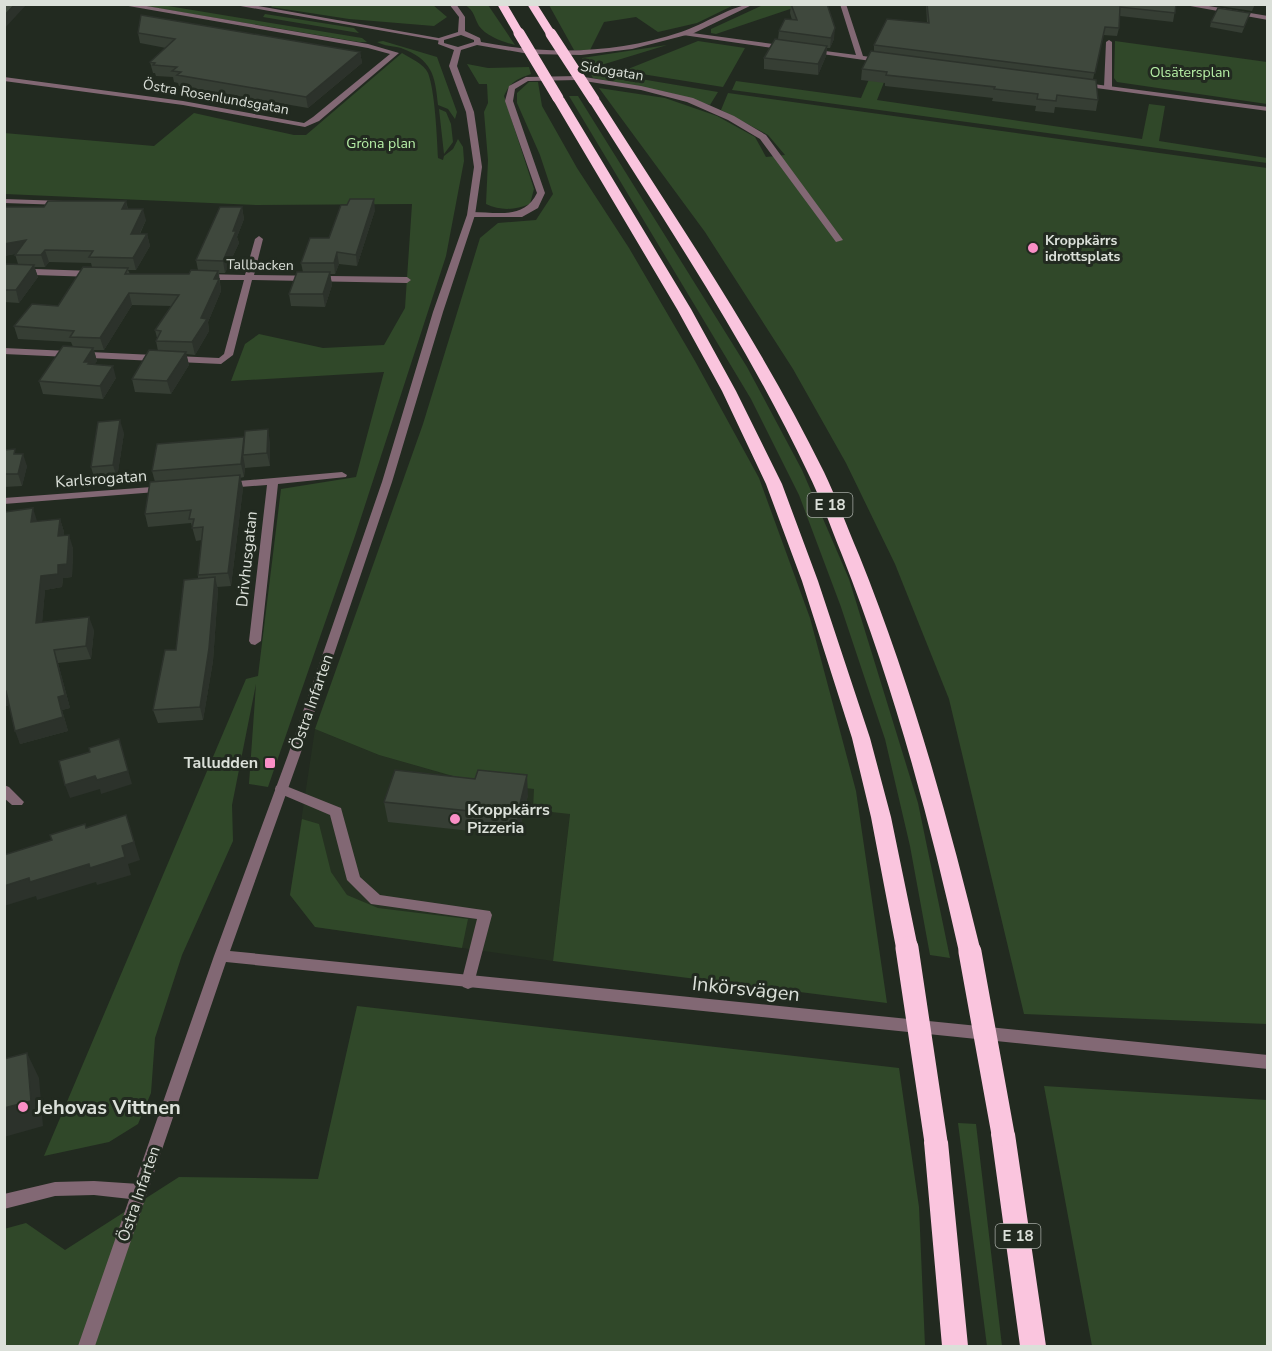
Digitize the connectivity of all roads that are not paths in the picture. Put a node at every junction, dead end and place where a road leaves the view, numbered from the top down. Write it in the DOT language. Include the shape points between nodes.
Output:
graph roads {
  1 [pos="120,4"];
  2 [pos="232,4"];
  3 [pos="452,4"];
  4 [pos="502,4"];
  5 [pos="532,4"];
  6 [pos="751,4"];
  7 [pos="843,4"];
  8 [pos="1182,4"];
  9 [pos="1268,18"];
  10 [pos="461,33"];
  11 [pos="685,34"];
  12 [pos="441,39"];
  13 [pos="1108,42"];
  14 [pos="477,43"];
  15 [pos="458,49"];
  16 [pos="860,58"];
  17 [pos="896,62"];
  18 [pos="4,79"];
  19 [pos="1073,83"];
  20 [pos="1108,87"];
  21 [pos="1268,109"];
  22 [pos="4,201"];
  23 [pos="74,204"];
  24 [pos="471,214"];
  25 [pos="259,239"];
  26 [pos="839,240"];
  27 [pos="4,271"];
  28 [pos="106,274"];
  29 [pos="195,277"];
  30 [pos="250,279"];
  31 [pos="407,280"];
  32 [pos="4,351"];
  33 [pos="342,476"];
  34 [pos="273,481"];
  35 [pos="220,485"];
  36 [pos="175,488"];
  37 [pos="4,501"];
  38 [pos="255,641"];
  39 [pos="281,789"];
  40 [pos="4,790"];
  41 [pos="17,802"];
  42 [pos="221,956"];
  43 [pos="468,983"];
  44 [pos="1268,1062"];
  45 [pos="139,1192"];
  46 [pos="4,1202"];
  47 [pos="86,1347"];
  48 [pos="955,1347"];
  49 [pos="1033,1347"];
  1 -- 18 [label="street, Östra Rosenlundsgatan" via="395,53 305,125 183,103"];
  2 -- 12 [label="street"];
  3 -- 10 [label="street" via="462,17"];
  4 -- 48 [label="highway, E 18, bridge" via="729,391 774,484 810,581 861,738 907,948 936,1142"];
  5 -- 49 [label="highway, E 18, bridge" via="767,378 817,474 864,586 915,736 970,952 1003,1134"];
  6 -- 11 [label="street"];
  7 -- 16 [label="street"];
  8 -- 9 [label="street"];
  10 -- 12 [label="street"];
  10 -- 14 [label="street" via="475,36"];
  11 -- 14 [label="street" via="591,54 547,54"];
  11 -- 16 [label="street"];
  12 -- 15 [label="street" via="441,44"];
  13 -- 20 [label="street"];
  14 -- 15 [label="street"];
  15 -- 24 [label="street, Östra Infarten" via="453,66 470,112 478,167"];
  16 -- 17 [label="street"];
  19 -- 20 [label="street"];
  20 -- 21 [label="street"];
  22 -- 23 [label="street"];
  24 -- 26 [label="street, Sidogatan" via="519,215 535,206 542,193 509,101 512,88 526,79 578,78 690,100 763,137"];
  24 -- 39 [label="street, Östra Infarten" via="387,482"];
  25 -- 30 [label="street"];
  27 -- 28 [label="street"];
  29 -- 30 [label="street, Tallbacken"];
  30 -- 31 [label="street, Tallbacken"];
  30 -- 32 [label="street" via="228,356 221,361"];
  33 -- 34 [label="street"];
  34 -- 35 [label="street"];
  34 -- 38 [label="street, Drivhusgatan"];
  36 -- 37 [label="street, Karlsrogatan"];
  39 -- 42 [label="street, Östra Infarten"];
  39 -- 43 [label="street" via="336,812 354,880 376,900 484,915"];
  40 -- 41 [label="street"];
  42 -- 43 [label="street, Inkörsvägen"];
  42 -- 45 [label="street, Östra Infarten"];
  43 -- 44 [label="street, Inkörsvägen"];
  45 -- 46 [label="street" via="55,1189"];
  45 -- 47 [label="street, Östra Infarten"];
}
